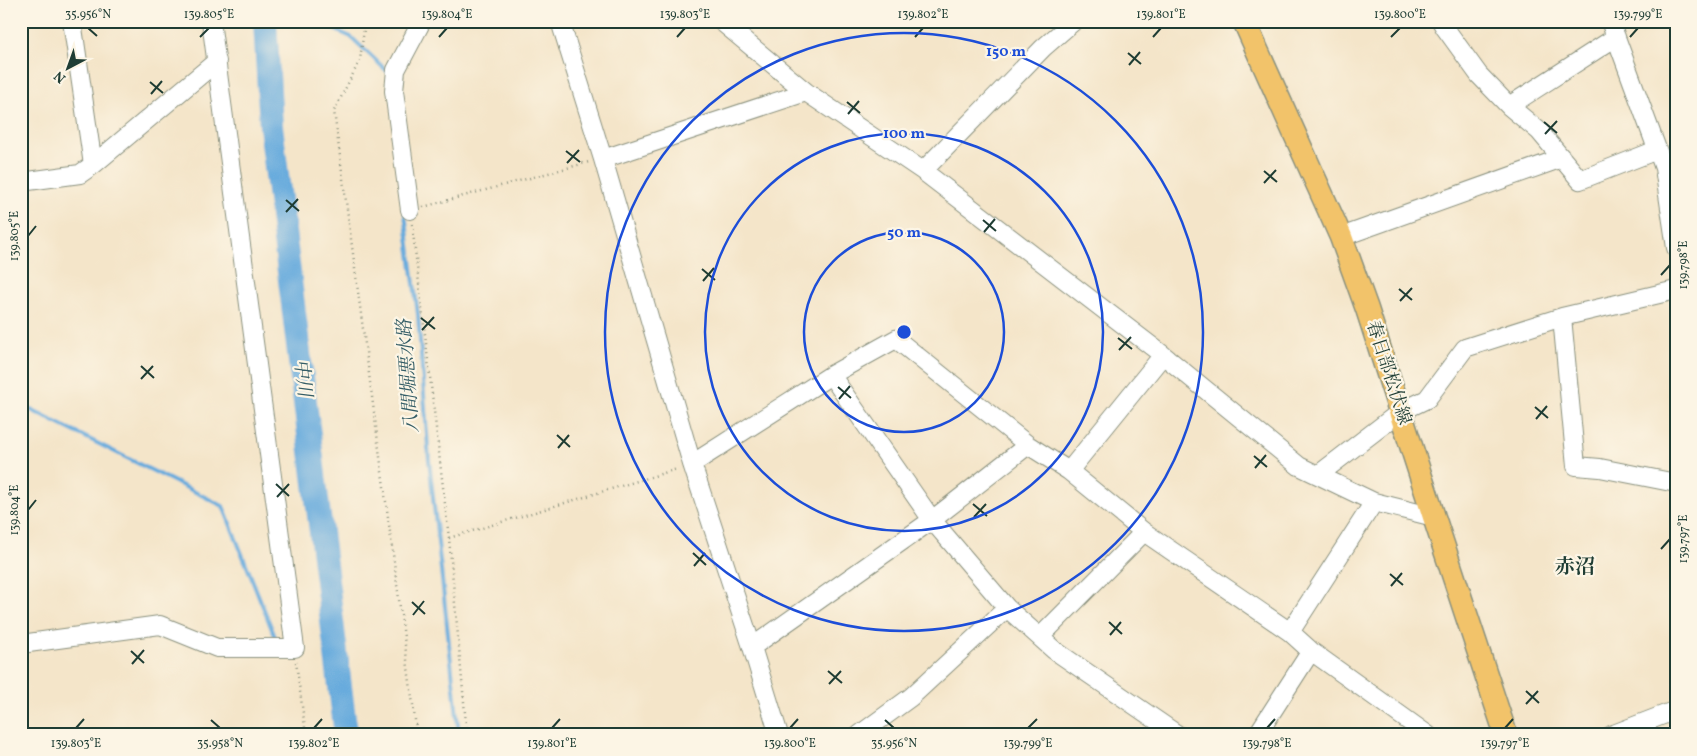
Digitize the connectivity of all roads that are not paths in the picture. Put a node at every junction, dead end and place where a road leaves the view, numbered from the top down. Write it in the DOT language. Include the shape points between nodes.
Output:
graph roads {
  1 [pos="72,21"];
  2 [pos="211,21"];
  3 [pos="422,21"];
  4 [pos="560,21"];
  5 [pos="721,21"];
  6 [pos="1074,21"];
  7 [pos="1244,21"];
  8 [pos="1447,24"];
  9 [pos="1613,29"];
  10 [pos="217,61"];
  11 [pos="806,92"];
  12 [pos="1509,106"];
  13 [pos="1658,150"];
  14 [pos="1562,158"];
  15 [pos="603,159"];
  16 [pos="93,165"];
  17 [pos="1670,166"];
  18 [pos="923,171"];
  19 [pos="21,182"];
  20 [pos="410,210"];
  21 [pos="1341,237"];
  22 [pos="1676,248"];
  23 [pos="1676,290"];
  24 [pos="1562,317"];
  25 [pos="1162,355"];
  26 [pos="831,374"];
  27 [pos="1400,412"];
  28 [pos="1028,445"];
  29 [pos="692,464"];
  30 [pos="1069,471"];
  31 [pos="1318,475"];
  32 [pos="1676,483"];
  33 [pos="1374,502"];
  34 [pos="1434,517"];
  35 [pos="932,520"];
  36 [pos="1144,532"];
  37 [pos="1007,608"];
  38 [pos="1290,632"];
  39 [pos="1040,638"];
  40 [pos="21,644"];
  41 [pos="752,647"];
  42 [pos="1311,650"];
  43 [pos="1676,710"];
  44 [pos="779,735"];
  45 [pos="859,735"];
  46 [pos="1178,735"];
  47 [pos="1257,735"];
  48 [pos="1428,735"];
  49 [pos="1506,735"];
  50 [pos="1611,735"];
  1 -- 16 [label="street"];
  2 -- 10 [label="street"];
  3 -- 20 [label="street" via="396,70 394,91"];
  4 -- 15 [label="street"];
  5 -- 11 [label="street"];
  6 -- 18 [label="street" via="1043,48"];
  7 -- 21 [label="main road, 春日部松伏線"];
  8 -- 12 [label="street" via="1479,74"];
  9 -- 12 [label="street"];
  9 -- 13 [label="street"];
  10 -- 16 [label="street"];
  10 -- 40 [label="street" via="295,648 217,648 160,624"];
  11 -- 15 [label="street"];
  11 -- 18 [label="street"];
  12 -- 14 [label="street" via="1539,131"];
  13 -- 14 [label="street" via="1580,180"];
  13 -- 17 [label="street"];
  14 -- 21 [label="street"];
  15 -- 29 [label="street"];
  16 -- 19 [label="street" via="80,174"];
  17 -- 22 [label="street"];
  18 -- 25 [label="street"];
  21 -- 27 [label="main road, 春日部松伏線"];
  23 -- 24 [label="street"];
  24 -- 27 [label="street" via="1465,348 1427,398"];
  24 -- 32 [label="street" via="1576,466"];
  25 -- 30 [label="street"];
  25 -- 31 [label="street" via="1298,466"];
  26 -- 28 [label="street" via="896,339"];
  26 -- 29 [label="street"];
  26 -- 35 [label="street"];
  27 -- 31 [label="street"];
  27 -- 34 [label="main road, 春日部松伏線"];
  28 -- 30 [label="street"];
  28 -- 35 [label="street"];
  29 -- 41 [label="street"];
  30 -- 36 [label="street"];
  31 -- 33 [label="street"];
  33 -- 34 [label="street"];
  33 -- 38 [label="street"];
  34 -- 49 [label="main road, 春日部松伏線"];
  35 -- 37 [label="street"];
  35 -- 41 [label="street"];
  36 -- 38 [label="street"];
  36 -- 39 [label="street"];
  37 -- 39 [label="street"];
  37 -- 45 [label="street" via="911,697"];
  38 -- 42 [label="street"];
  39 -- 46 [label="street"];
  41 -- 44 [label="street"];
  42 -- 47 [label="street"];
  42 -- 48 [label="street"];
  43 -- 50 [label="street"];
}
